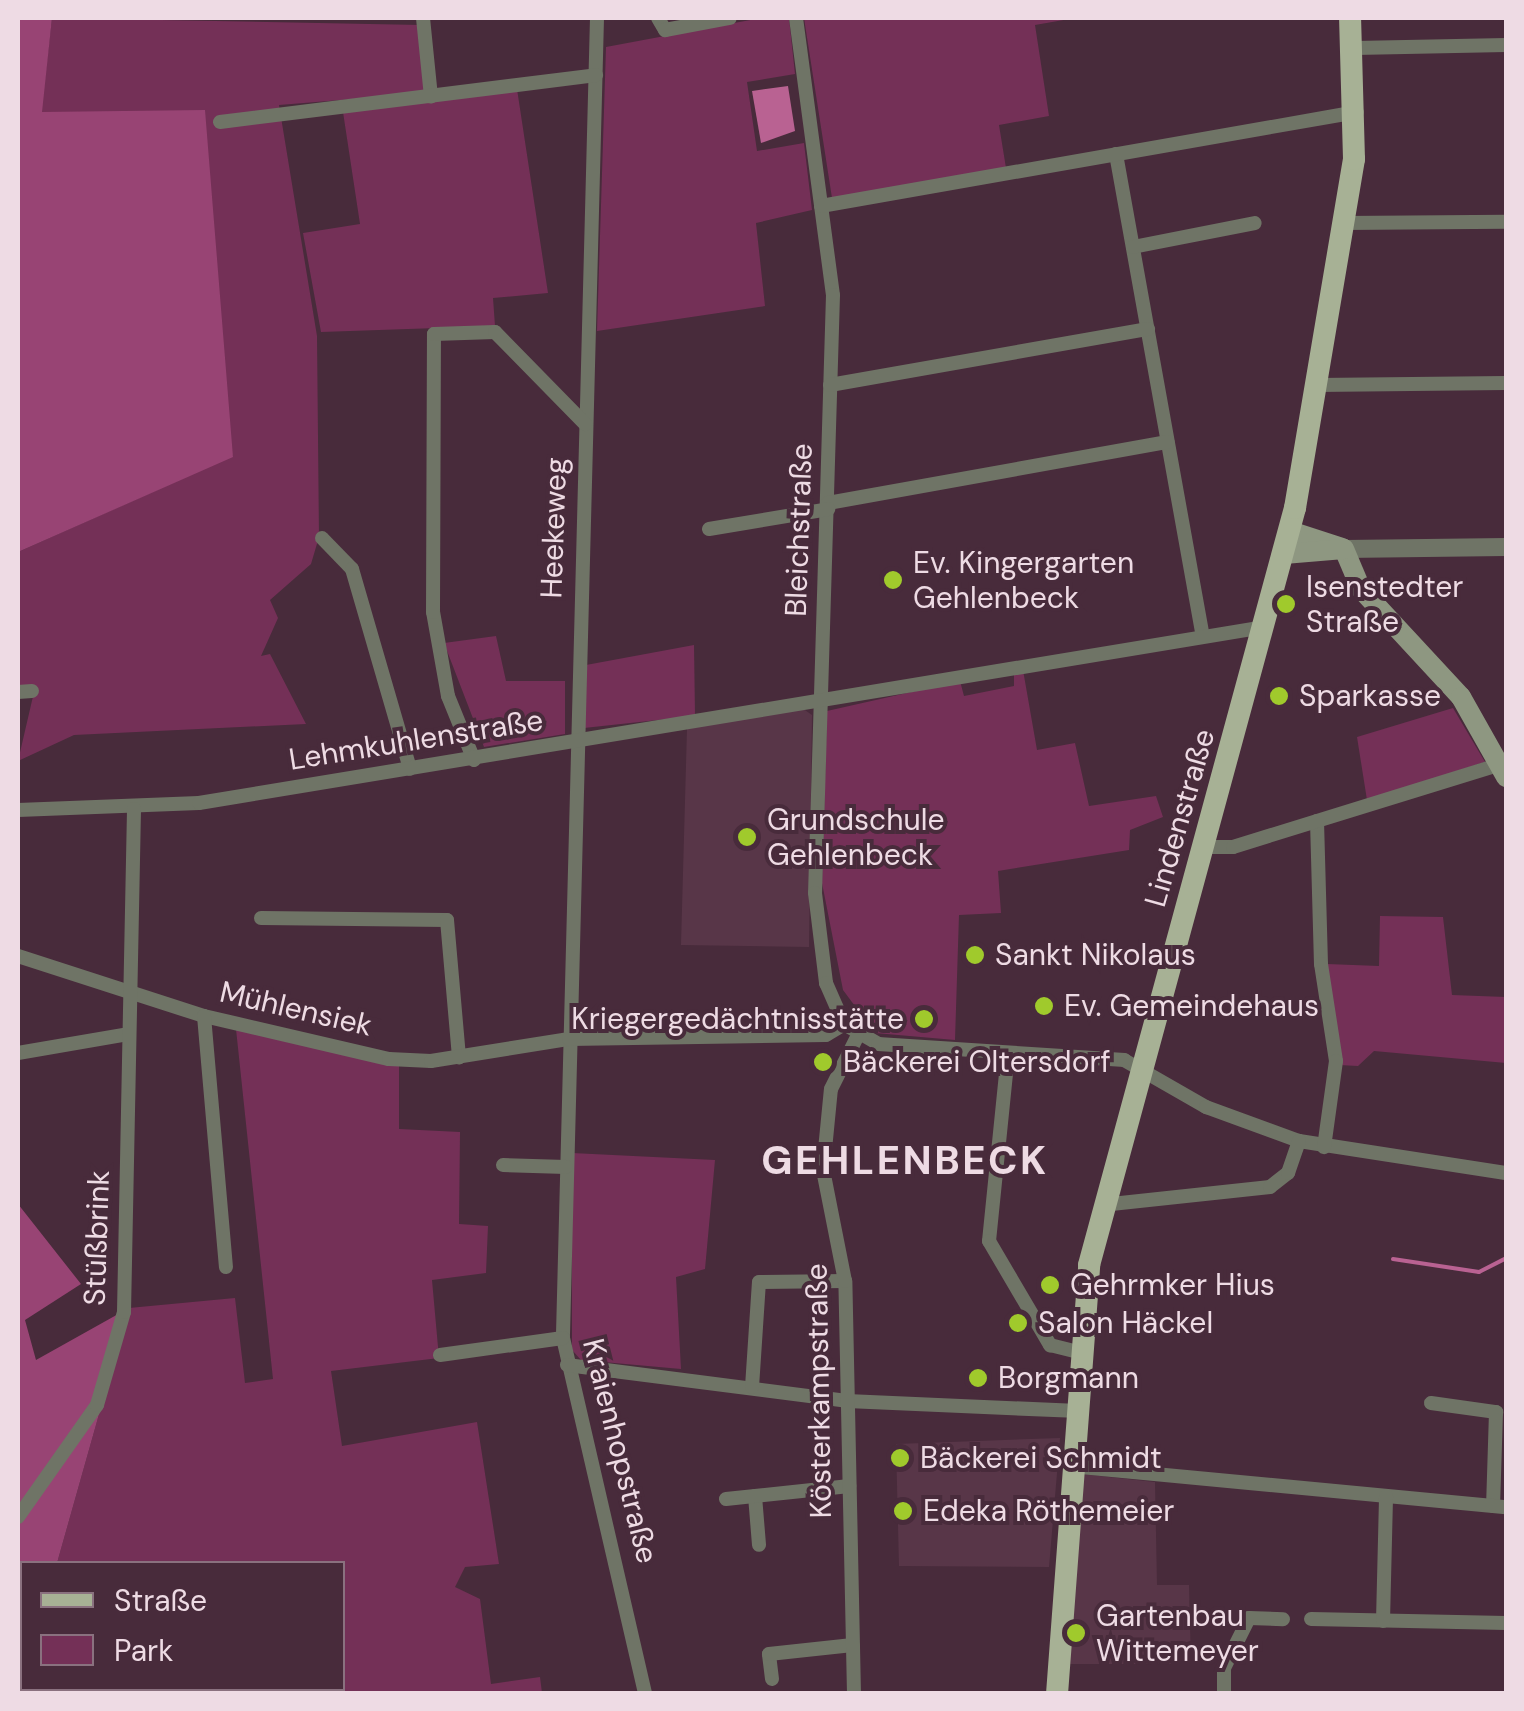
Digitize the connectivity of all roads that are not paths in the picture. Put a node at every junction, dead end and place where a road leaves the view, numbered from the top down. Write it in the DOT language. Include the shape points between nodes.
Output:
graph roads {
  1 [pos="423,18"];
  2 [pos="597,18"];
  3 [pos="658,18"];
  4 [pos="730,18"];
  5 [pos="796,18"];
  6 [pos="1350,18"];
  7 [pos="1506,45"];
  8 [pos="1355,48"];
  9 [pos="596,75"];
  10 [pos="431,97"];
  11 [pos="1358,112"];
  12 [pos="220,122"];
  13 [pos="1116,154"];
  14 [pos="821,206"];
  15 [pos="1506,222"];
  16 [pos="1255,223"];
  17 [pos="1344,223"];
  18 [pos="1133,248"];
  19 [pos="1148,329"];
  20 [pos="1506,382"];
  21 [pos="830,384"];
  22 [pos="1317,385"];
  23 [pos="585,424"];
  24 [pos="1168,442"];
  25 [pos="828,506"];
  26 [pos="709,529"];
  27 [pos="1290,531"];
  28 [pos="322,538"];
  29 [pos="1506,547"];
  30 [pos="1344,549"];
  31 [pos="1284,554"];
  32 [pos="1264,627"];
  33 [pos="1202,632"];
  34 [pos="820,696"];
  35 [pos="574,742"];
  36 [pos="474,760"];
  37 [pos="1505,768"];
  38 [pos="410,769"];
  39 [pos="134,808"];
  40 [pos="18,810"];
  41 [pos="1318,821"];
  42 [pos="1204,847"];
  43 [pos="261,918"];
  44 [pos="18,956"];
  45 [pos="132,994"];
  46 [pos="204,1016"];
  47 [pos="844,1024"];
  48 [pos="123,1035"];
  49 [pos="857,1037"];
  50 [pos="569,1040"];
  51 [pos="18,1053"];
  52 [pos="1008,1054"];
  53 [pos="459,1058"];
  54 [pos="1142,1067"];
  55 [pos="1299,1142"];
  56 [pos="1324,1147"];
  57 [pos="503,1165"];
  58 [pos="566,1167"];
  59 [pos="1506,1173"];
  60 [pos="1102,1205"];
  61 [pos="226,1267"];
  62 [pos="845,1282"];
  63 [pos="563,1338"];
  64 [pos="1078,1352"];
  65 [pos="440,1355"];
  66 [pos="568,1364"];
  67 [pos="752,1388"];
  68 [pos="846,1401"];
  69 [pos="1431,1403"];
  70 [pos="1073,1411"];
  71 [pos="1502,1453"];
  72 [pos="1069,1466"];
  73 [pos="849,1486"];
  74 [pos="755,1496"];
  75 [pos="1386,1496"];
  76 [pos="726,1499"];
  77 [pos="1500,1507"];
  78 [pos="18,1516"];
  79 [pos="759,1545"];
  80 [pos="1283,1619"];
  81 [pos="1312,1619"];
  82 [pos="1383,1621"];
  83 [pos="1506,1623"];
  84 [pos="853,1646"];
  85 [pos="772,1679"];
  86 [pos="645,1694"];
  87 [pos="854,1694"];
  88 [pos="1057,1694"];
  89 [pos="1224,1694"];
  1 -- 10 [label="street"];
  2 -- 9 [label="street, Heekeweg"];
  3 -- 4 [label="street" via="665,30"];
  5 -- 14 [label="street, Bleichstraße"];
  6 -- 8 [label="main road, Lindenstraße"];
  7 -- 8 [label="street"];
  8 -- 11 [label="main road, Lindenstraße"];
  9 -- 10 [label="street"];
  9 -- 23 [label="street, Heekeweg"];
  10 -- 12 [label="street"];
  11 -- 13 [label="street"];
  11 -- 17 [label="main road, Lindenstraße"];
  13 -- 14 [label="street"];
  13 -- 18 [label="street"];
  14 -- 21 [label="street, Bleichstraße" via="833,295"];
  15 -- 17 [label="street"];
  16 -- 18 [label="street"];
  17 -- 22 [label="main road, Lindenstraße"];
  18 -- 19 [label="street"];
  19 -- 21 [label="street"];
  19 -- 24 [label="street"];
  20 -- 22 [label="street"];
  21 -- 25 [label="street, Bleichstraße"];
  22 -- 27 [label="main road, Lindenstraße"];
  23 -- 35 [label="street, Heekeweg"];
  23 -- 36 [label="street" via="495,332 434,334 433,612 448,696"];
  24 -- 25 [label="street"];
  24 -- 33 [label="street"];
  25 -- 26 [label="street"];
  25 -- 34 [label="street, Bleichstraße"];
  27 -- 30 [label="main road"];
  27 -- 31 [label="main road, Lindenstraße"];
  28 -- 38 [label="street" via="352,568"];
  29 -- 30 [label="street"];
  30 -- 31 [label="main road"];
  30 -- 37 [label="main road" via="1361,589 1460,697"];
  31 -- 32 [label="main road, Lindenstraße"];
  32 -- 33 [label="street, Lehmkuhlenstraße"];
  32 -- 42 [label="main road, Lindenstraße"];
  33 -- 34 [label="street, Lehmkuhlenstraße"];
  34 -- 35 [label="street, Lehmkuhlenstraße"];
  34 -- 47 [label="street, Bleichstraße" via="814,893 826,982"];
  35 -- 36 [label="street, Lehmkuhlenstraße"];
  35 -- 50 [label="street, Heekeweg"];
  36 -- 38 [label="street, Lehmkuhlenstraße"];
  37 -- 41 [label="street"];
  38 -- 39 [label="street, Lehmkuhlenstraße"];
  39 -- 40 [label="street, Lehmkuhlenstraße"];
  39 -- 45 [label="street, Stüßbrink"];
  41 -- 42 [label="street"];
  41 -- 56 [label="street" via="1321,964 1336,1061"];
  42 -- 54 [label="main road, Lindenstraße"];
  43 -- 53 [label="street" via="447,920"];
  44 -- 45 [label="street, Mühlensiek"];
  45 -- 46 [label="street, Mühlensiek"];
  45 -- 48 [label="street, Stüßbrink"];
  46 -- 53 [label="street, Mühlensiek" via="388,1058"];
  46 -- 61 [label="street"];
  47 -- 49 [label="street, Bleichstraße"];
  47 -- 50 [label="street, Mühlensiek" via="826,1035"];
  48 -- 51 [label="street"];
  48 -- 78 [label="street, Stüßbrink" via="131,1123 121,1327 97,1405"];
  49 -- 52 [label="street"];
  49 -- 62 [label="street, Kösterkampstraße" via="832,1088 822,1170"];
  50 -- 53 [label="street, Mühlensiek"];
  50 -- 58 [label="street, Kraienhopstraße"];
  52 -- 54 [label="street"];
  52 -- 64 [label="street" via="989,1242 1050,1344"];
  54 -- 55 [label="street" via="1206,1106"];
  54 -- 60 [label="main road, Lindenstraße"];
  55 -- 56 [label="street"];
  55 -- 60 [label="street" via="1288,1173 1270,1188"];
  56 -- 59 [label="street"];
  57 -- 58 [label="street"];
  58 -- 63 [label="street, Kraienhopstraße"];
  60 -- 64 [label="main road, Lindenstraße"];
  62 -- 67 [label="street" via="759,1282"];
  62 -- 68 [label="street, Kösterkampstraße"];
  63 -- 65 [label="street"];
  63 -- 66 [label="street, Kraienhopstraße"];
  64 -- 70 [label="main road, Lindenstraße"];
  66 -- 67 [label="street"];
  66 -- 86 [label="street, Kraienhopstraße" via="608,1503"];
  67 -- 68 [label="street"];
  68 -- 70 [label="street"];
  68 -- 73 [label="street, Kösterkampstraße"];
  69 -- 71 [label="street" via="1496,1412"];
  70 -- 72 [label="main road, Lindenstraße"];
  71 -- 77 [label="street"];
  72 -- 75 [label="street"];
  72 -- 88 [label="main road, Lindenstraße"];
  73 -- 74 [label="street"];
  73 -- 84 [label="street, Kösterkampstraße"];
  74 -- 76 [label="street"];
  74 -- 79 [label="street"];
  75 -- 77 [label="street"];
  75 -- 82 [label="street"];
  80 -- 89 [label="street" via="1249,1618 1224,1668"];
  81 -- 82 [label="street"];
  82 -- 83 [label="street"];
  84 -- 85 [label="street" via="770,1654"];
  84 -- 87 [label="street, Kösterkampstraße"];
}
